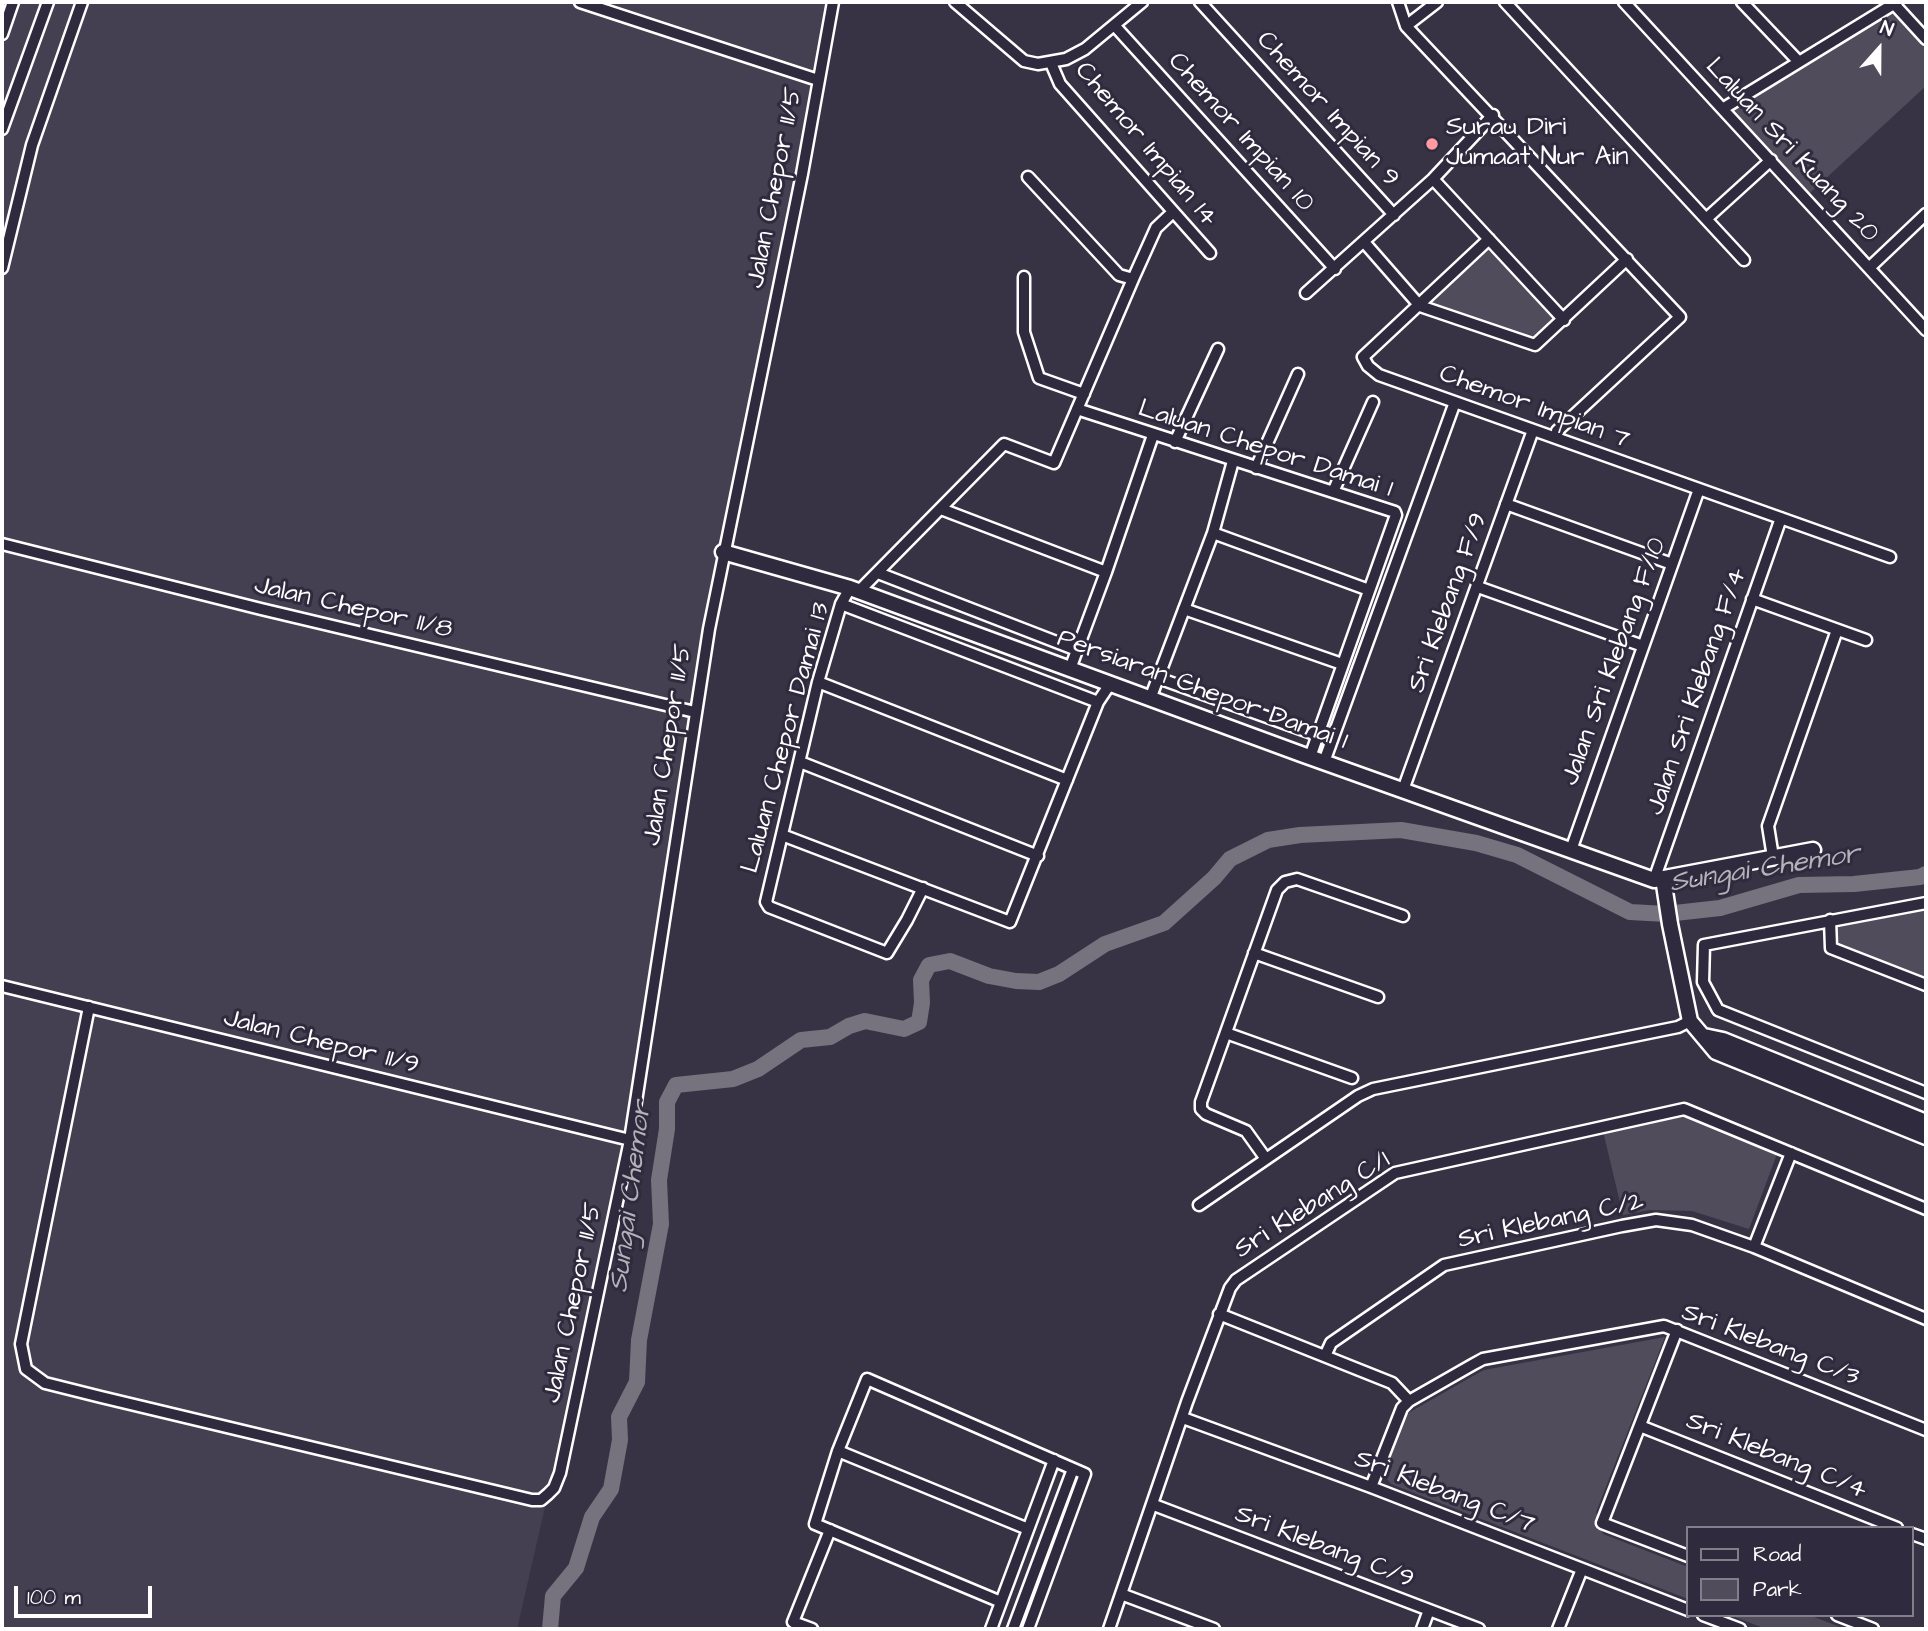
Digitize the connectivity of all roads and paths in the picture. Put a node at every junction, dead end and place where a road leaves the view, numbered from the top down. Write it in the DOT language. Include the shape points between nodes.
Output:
graph roads {
  1 [pos="13,2"];
  2 [pos="48,2"];
  3 [pos="82,2"];
  4 [pos="580,2"];
  5 [pos="833,2"];
  6 [pos="955,2"];
  7 [pos="1142,2"];
  8 [pos="1200,2"];
  9 [pos="1398,2"];
  10 [pos="1437,2"];
  11 [pos="1505,2"];
  12 [pos="1624,2"];
  13 [pos="1742,2"];
  14 [pos="1896,3"];
  15 [pos="1114,25"];
  16 [pos="1406,26"];
  17 [pos="2,34"];
  18 [pos="1926,39"];
  19 [pos="1799,62"];
  20 [pos="1051,63"];
  21 [pos="818,80"];
  22 [pos="1724,108"];
  23 [pos="1493,115"];
  24 [pos="2,129"];
  25 [pos="1771,160"];
  26 [pos="1028,177"];
  27 [pos="1433,179"];
  28 [pos="1173,212"];
  29 [pos="1926,214"];
  30 [pos="1394,215"];
  31 [pos="1706,219"];
  32 [pos="1489,239"];
  33 [pos="1364,242"];
  34 [pos="1210,253"];
  35 [pos="1627,259"];
  36 [pos="1744,260"];
  37 [pos="2,268"];
  38 [pos="1869,268"];
  39 [pos="1335,269"];
  40 [pos="1024,277"];
  41 [pos="1133,279"];
  42 [pos="1306,293"];
  43 [pos="1420,306"];
  44 [pos="1564,320"];
  45 [pos="1926,330"];
  46 [pos="1218,349"];
  47 [pos="1298,374"];
  48 [pos="1084,394"];
  49 [pos="1373,402"];
  50 [pos="1455,402"];
  51 [pos="1077,410"];
  52 [pos="1533,430"];
  53 [pos="1557,431"];
  54 [pos="1153,435"];
  55 [pos="1175,442"];
  56 [pos="1233,461"];
  57 [pos="1256,468"];
  58 [pos="1699,489"];
  59 [pos="1333,492"];
  60 [pos="1506,504"];
  61 [pos="941,509"];
  62 [pos="1781,518"];
  63 [pos="1213,533"];
  64 [pos="2,544"];
  65 [pos="723,552"];
  66 [pos="1889,557"];
  67 [pos="1672,564"];
  68 [pos="1106,572"];
  69 [pos="878,573"];
  70 [pos="1478,587"];
  71 [pos="854,589"];
  72 [pos="1369,590"];
  73 [pos="1752,599"];
  74 [pos="841,604"];
  75 [pos="1184,609"];
  76 [pos="1838,630"];
  77 [pos="1866,640"];
  78 [pos="1643,646"];
  79 [pos="1077,650"];
  80 [pos="1342,664"];
  81 [pos="1070,670"];
  82 [pos="1158,678"];
  83 [pos="818,682"];
  84 [pos="1110,684"];
  85 [pos="1150,699"];
  86 [pos="1098,702"];
  87 [pos="695,712"];
  88 [pos="1317,735"];
  89 [pos="1317,759"];
  90 [pos="800,762"];
  91 [pos="1068,780"];
  92 [pos="1403,790"];
  93 [pos="782,835"];
  94 [pos="1571,850"];
  95 [pos="1813,850"];
  96 [pos="1038,856"];
  97 [pos="1773,857"];
  98 [pos="1658,879"];
  99 [pos="923,888"];
  100 [pos="1926,904"];
  101 [pos="1402,916"];
  102 [pos="1830,920"];
  103 [pos="1254,953"];
  104 [pos="1926,985"];
  105 [pos="2,986"];
  106 [pos="1378,997"];
  107 [pos="89,1007"];
  108 [pos="1690,1021"];
  109 [pos="1226,1033"];
  110 [pos="1703,1036"];
  111 [pos="1352,1079"];
  112 [pos="1926,1093"];
  113 [pos="1926,1122"];
  114 [pos="1926,1137"];
  115 [pos="629,1140"];
  116 [pos="1791,1153"];
  117 [pos="1266,1159"];
  118 [pos="1199,1205"];
  119 [pos="1926,1209"];
  120 [pos="1755,1247"];
  121 [pos="1219,1314"];
  122 [pos="1926,1319"];
  123 [pos="1677,1330"];
  124 [pos="1325,1356"];
  125 [pos="1409,1401"];
  126 [pos="1183,1418"];
  127 [pos="1640,1426"];
  128 [pos="1926,1430"];
  129 [pos="838,1451"];
  130 [pos="1054,1461"];
  131 [pos="1073,1469"];
  132 [pos="1371,1487"];
  133 [pos="1153,1505"];
  134 [pos="1892,1526"];
  135 [pos="1028,1529"];
  136 [pos="830,1530"];
  137 [pos="1686,1555"];
  138 [pos="1582,1569"];
  139 [pos="1121,1594"];
  140 [pos="1001,1602"];
  141 [pos="1686,1608"];
  142 [pos="1429,1610"];
  143 [pos="1708,1617"];
  144 [pos="1842,1617"];
  145 [pos="812,1629"];
  146 [pos="991,1629"];
  147 [pos="1013,1629"];
  148 [pos="1028,1629"];
  149 [pos="1109,1629"];
  150 [pos="1214,1629"];
  151 [pos="1422,1629"];
  152 [pos="1479,1629"];
  153 [pos="1558,1629"];
  154 [pos="1740,1629"];
  155 [pos="1873,1629"];
  1 -- 17 [label="street"];
  2 -- 24 [label="street"];
  3 -- 37 [label="street" via="32,145"];
  4 -- 21 [label="street"];
  5 -- 21 [label="street, Jalan Chepor 11/5"];
  6 -- 20 [label="street" via="1024,61"];
  7 -- 15 [label="street"];
  8 -- 30 [label="street, Chemor Impian 9"];
  9 -- 16 [label="street"];
  10 -- 16 [label="street"];
  11 -- 31 [label="street"];
  12 -- 22 [label="street, Laluan Sri Kuang 20"];
  13 -- 19 [label="street"];
  14 -- 18 [label="street"];
  14 -- 19 [label="street"];
  15 -- 20 [label="street" via="1085,49"];
  15 -- 39 [label="street, Chemor Impian 10"];
  16 -- 23 [label="street"];
  19 -- 22 [label="street"];
  20 -- 28 [label="street, Chemor Impian 14" via="1060,85"];
  21 -- 65 [label="street, Jalan Chepor 11/5"];
  22 -- 25 [label="street, Laluan Sri Kuang 20"];
  23 -- 27 [label="street"];
  23 -- 35 [label="street"];
  25 -- 31 [label="street"];
  25 -- 38 [label="street, Laluan Sri Kuang 20"];
  26 -- 41 [label="street" via="1119,275"];
  27 -- 30 [label="street"];
  27 -- 32 [label="street"];
  28 -- 34 [label="street, Chemor Impian 14"];
  28 -- 41 [label="street" via="1156,228"];
  29 -- 38 [label="street"];
  30 -- 33 [label="street"];
  31 -- 36 [label="street"];
  32 -- 43 [label="street"];
  32 -- 44 [label="street"];
  33 -- 39 [label="street"];
  33 -- 43 [label="street"];
  35 -- 44 [label="street"];
  35 -- 53 [label="street" via="1680,317"];
  38 -- 45 [label="street, Laluan Sri Kuang 20"];
  39 -- 42 [label="street"];
  40 -- 48 [label="street" via="1024,332 1039,378"];
  41 -- 48 [label="street"];
  43 -- 44 [label="street" via="1535,345"];
  43 -- 50 [label="street, Chemor Impian 7" via="1363,356 1379,375"];
  46 -- 55 [label="street"];
  47 -- 57 [label="street"];
  48 -- 51 [label="street"];
  49 -- 59 [label="street"];
  50 -- 52 [label="street, Chemor Impian 7"];
  50 -- 89 [label="street"];
  51 -- 54 [label="street, Laluan Chepor Damai 1"];
  51 -- 61 [label="street" via="1054,463 1004,444"];
  52 -- 58 [label="street, Chemor Impian 7"];
  52 -- 60 [label="street, Sri Klebang F/9"];
  54 -- 55 [label="street, Laluan Chepor Damai 1"];
  54 -- 68 [label="street"];
  55 -- 56 [label="street, Laluan Chepor Damai 1"];
  56 -- 57 [label="street, Laluan Chepor Damai 1"];
  56 -- 63 [label="street"];
  57 -- 59 [label="street, Laluan Chepor Damai 1"];
  58 -- 62 [label="street, Chemor Impian 7"];
  58 -- 67 [label="street, Jalan Sri Klebang F/10"];
  59 -- 72 [label="street, Laluan Chepor Damai 1" via="1396,515"];
  60 -- 67 [label="street"];
  60 -- 70 [label="street, Sri Klebang F/9"];
  61 -- 68 [label="street"];
  61 -- 69 [label="street"];
  62 -- 66 [label="street, Chemor Impian 7"];
  62 -- 73 [label="street, Jalan Sri Klebang F/4"];
  63 -- 72 [label="street"];
  63 -- 75 [label="street"];
  64 -- 87 [label="street, Jalan Chepor 11/8"];
  65 -- 71 [label="street, Persiaran Chepor Damai 1"];
  65 -- 87 [label="street, Jalan Chepor 11/5"];
  67 -- 78 [label="street, Jalan Sri Klebang F/10"];
  68 -- 79 [label="street"];
  69 -- 71 [label="street"];
  69 -- 79 [label="street"];
  70 -- 78 [label="street"];
  70 -- 92 [label="street, Sri Klebang F/9"];
  71 -- 74 [label="street, Laluan Chepor Damai 13"];
  71 -- 81 [label="street, Persiaran Chepor Damai 1"];
  72 -- 80 [label="street, Laluan Chepor Damai 1"];
  73 -- 76 [label="street"];
  73 -- 98 [label="street, Jalan Sri Klebang F/4"];
  74 -- 83 [label="street, Laluan Chepor Damai 13"];
  74 -- 86 [label="street"];
  75 -- 80 [label="street"];
  75 -- 82 [label="street"];
  76 -- 77 [label="street"];
  76 -- 97 [label="street" via="1768,826"];
  78 -- 94 [label="street, Jalan Sri Klebang F/10"];
  79 -- 81 [label="street"];
  80 -- 88 [label="street, Laluan Chepor Damai 1"];
  81 -- 84 [label="street, Persiaran Chepor Damai 1"];
  82 -- 85 [label="street"];
  82 -- 88 [label="street"];
  83 -- 90 [label="street, Laluan Chepor Damai 13"];
  83 -- 91 [label="street"];
  84 -- 85 [label="street, Persiaran Chepor Damai 1"];
  84 -- 86 [label="street"];
  85 -- 89 [label="street, Persiaran Chepor Damai 1"];
  86 -- 91 [label="street"];
  87 -- 115 [label="street, Jalan Chepor 11/5"];
  88 -- 89 [label="street, Laluan Chepor Damai 1"];
  89 -- 92 [label="street, Persiaran Chepor Damai 1"];
  90 -- 93 [label="street, Laluan Chepor Damai 13"];
  90 -- 96 [label="street"];
  91 -- 96 [label="street"];
  92 -- 94 [label="street, Persiaran Chepor Damai 1"];
  93 -- 99 [label="street"];
  93 -- 99 [label="street, Laluan Chepor Damai 13" via="766,902 769,907 883,952 890,951"];
  94 -- 98 [label="street, Persiaran Chepor Damai 1"];
  95 -- 97 [label="street"];
  96 -- 99 [label="street" via="1010,922"];
  97 -- 98 [label="street"];
  98 -- 108 [label="street"];
  100 -- 102 [label="street"];
  101 -- 103 [label="street" via="1297,879 1285,882 1277,890"];
  102 -- 104 [label="street" via="1831,948"];
  102 -- 112 [label="street" via="1704,945 1703,982 1718,1010"];
  103 -- 106 [label="street"];
  103 -- 109 [label="street"];
  105 -- 107 [label="street, Jalan Chepor 11/9"];
  107 -- 115 [label="street, Jalan Chepor 11/9"];
  107 -- 115 [label="street, Jalan Chepor 11/5" via="21,1344 26,1369 45,1382 101,1397 541,1500 554,1488 560,1473"];
  108 -- 110 [label="street"];
  108 -- 117 [label="street" via="1373,1089"];
  109 -- 111 [label="street"];
  109 -- 117 [label="street" via="1201,1109 1246,1131"];
  110 -- 113 [label="street"];
  110 -- 114 [label="street" via="1716,1052"];
  116 -- 119 [label="street, Sri Klebang C/1"];
  116 -- 120 [label="street"];
  116 -- 121 [label="street, Sri Klebang C/1" via="1684,1109 1395,1173 1236,1280"];
  117 -- 118 [label="street"];
  120 -- 122 [label="street, Sri Klebang C/2"];
  120 -- 124 [label="street, Sri Klebang C/2" via="1692,1225 1656,1220 1444,1265 1331,1343"];
  121 -- 124 [label="street"];
  121 -- 126 [label="street, Sri Klebang C/1"];
  123 -- 125 [label="street, Sri Klebang C/3" via="1664,1326 1483,1359"];
  123 -- 127 [label="street"];
  123 -- 128 [label="street, Sri Klebang C/3"];
  124 -- 125 [label="street" via="1392,1383"];
  125 -- 132 [label="street" via="1398,1414"];
  126 -- 132 [label="street, Sri Klebang C/7"];
  126 -- 133 [label="street, Sri Klebang C/1"];
  127 -- 134 [label="street, Sri Klebang C/4"];
  127 -- 137 [label="street" via="1602,1522"];
  129 -- 130 [label="street" via="867,1380"];
  129 -- 135 [label="street"];
  129 -- 136 [label="street" via="815,1524"];
  130 -- 131 [label="street"];
  130 -- 135 [label="street"];
  131 -- 147 [label="street"];
  131 -- 148 [label="street" via="1085,1474"];
  132 -- 138 [label="street, Sri Klebang C/7"];
  133 -- 139 [label="street, Sri Klebang C/1"];
  133 -- 142 [label="street, Sri Klebang C/9"];
  135 -- 140 [label="street"];
  136 -- 140 [label="street"];
  136 -- 145 [label="street" via="793,1622"];
  138 -- 141 [label="street, Sri Klebang C/7"];
  138 -- 153 [label="street"];
  139 -- 149 [label="street, Sri Klebang C/1"];
  139 -- 150 [label="street"];
  140 -- 146 [label="street"];
  142 -- 151 [label="street"];
  142 -- 152 [label="street, Sri Klebang C/9"];
  143 -- 154 [label="street"];
  144 -- 155 [label="street"];
}
